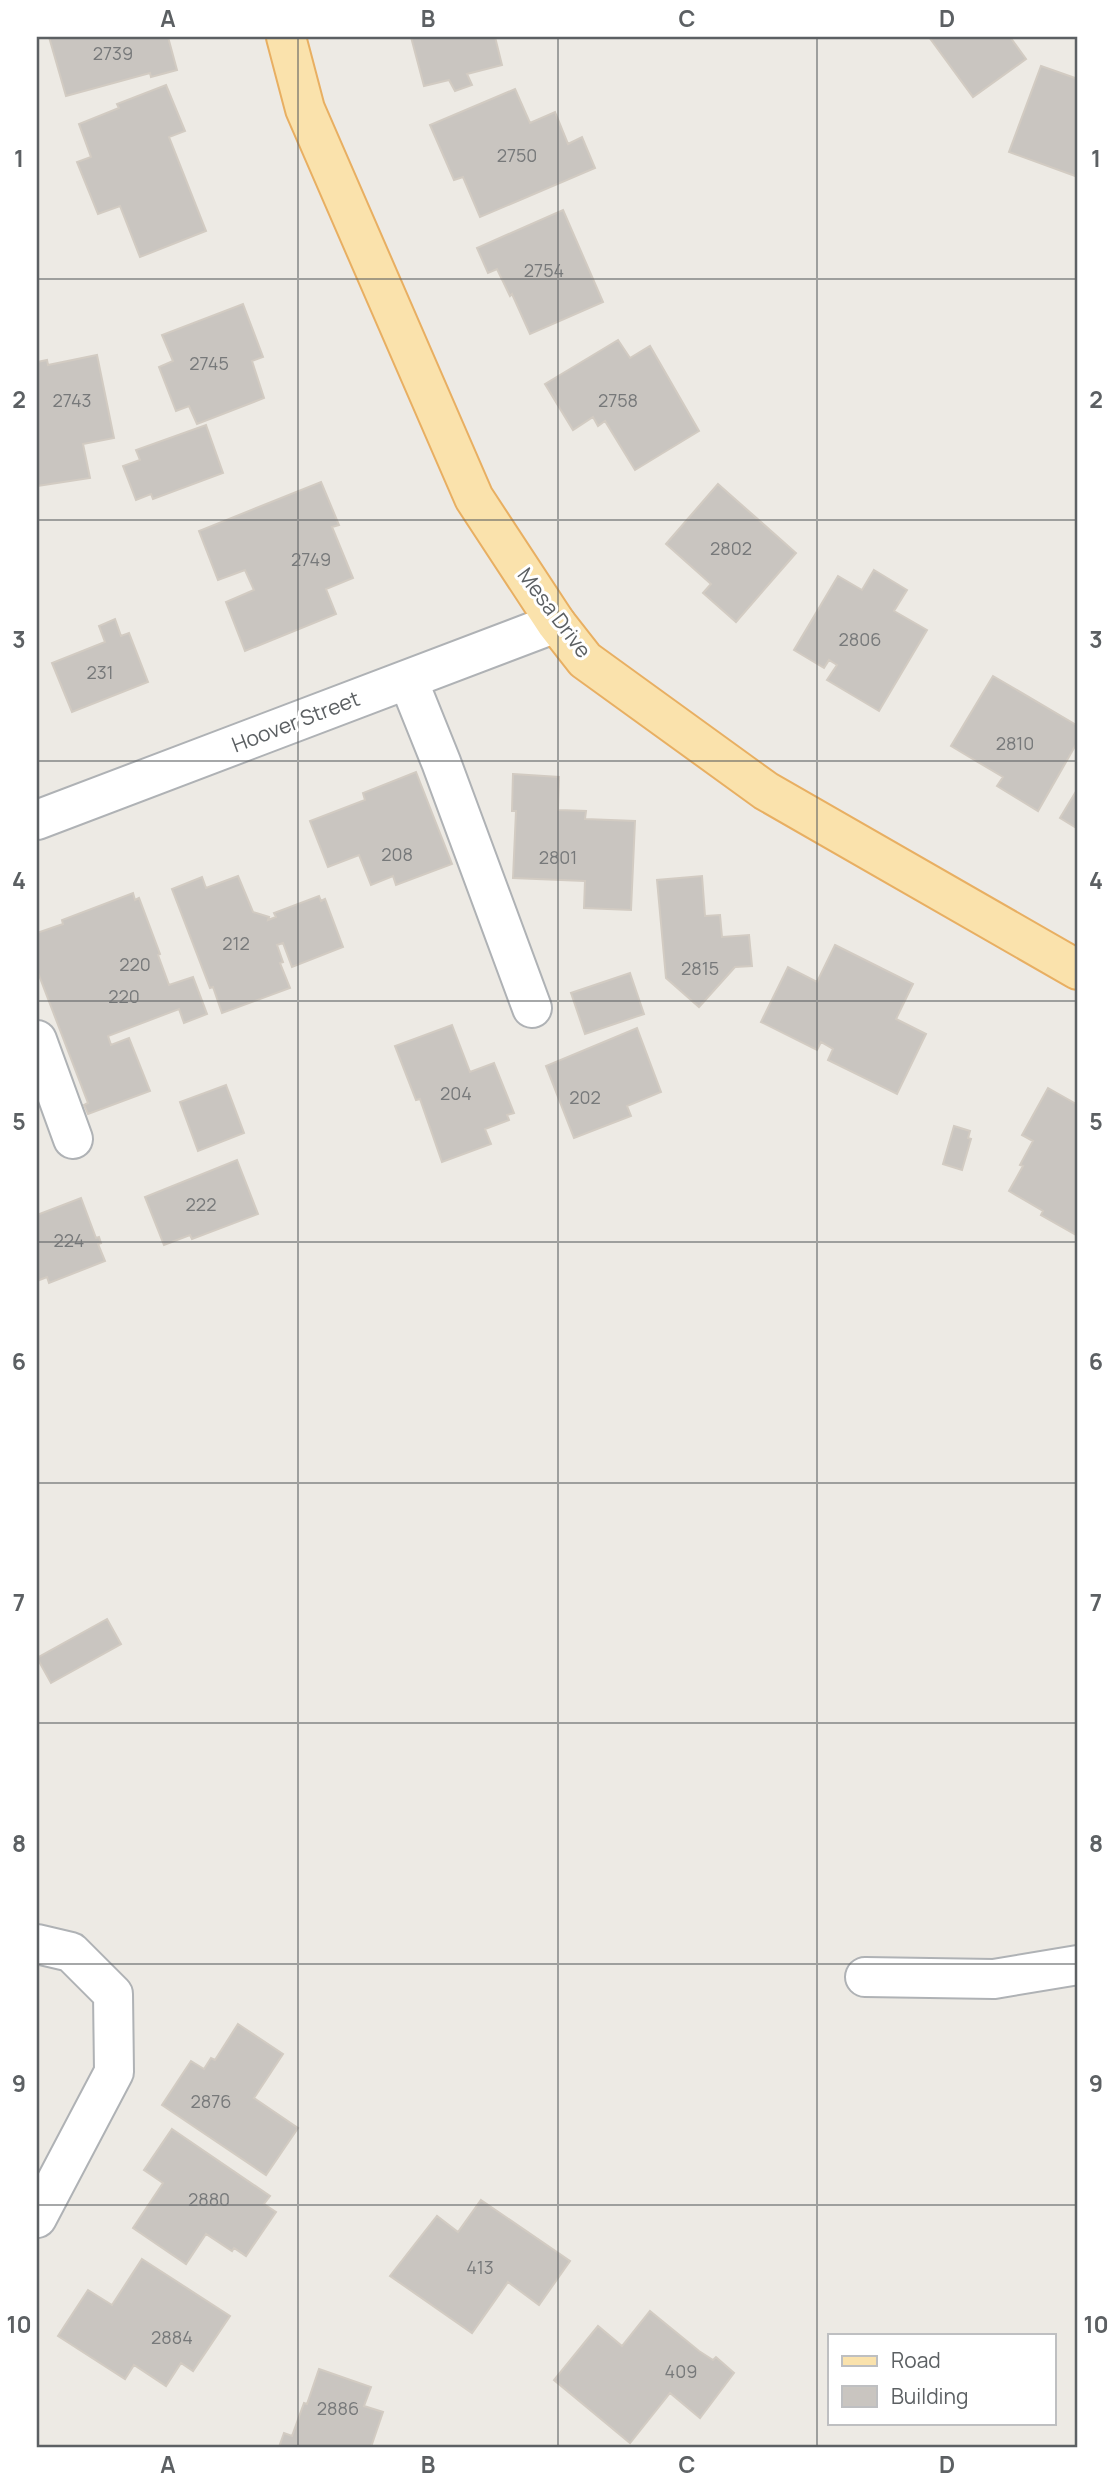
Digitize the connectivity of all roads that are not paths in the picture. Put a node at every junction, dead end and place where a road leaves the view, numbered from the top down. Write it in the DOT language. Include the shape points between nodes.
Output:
graph roads {
  1 [pos="286,37"];
  2 [pos="556,624"];
  3 [pos="408,680"];
  4 [pos="37,820"];
  5 [pos="1078,970"];
  6 [pos="533,1008"];
  7 [pos="37,1040"];
  8 [pos="73,1139"];
  9 [pos="37,1944"];
  10 [pos="1078,1965"];
  11 [pos="865,1977"];
  12 [pos="37,2218"];
  1 -- 2 [label="main road, Mesa Drive" via="305,109 474,498"];
  2 -- 3 [label="street, Hoover Street"];
  2 -- 5 [label="main road, Mesa Drive" via="585,660 766,791"];
  3 -- 4 [label="street, Hoover Street"];
  3 -- 6 [label="street"];
  7 -- 8 [label="street"];
  9 -- 12 [label="street" via="71,1952 113,1994 114,2059 114,2072"];
  10 -- 11 [label="street" via="994,1979"];
}
